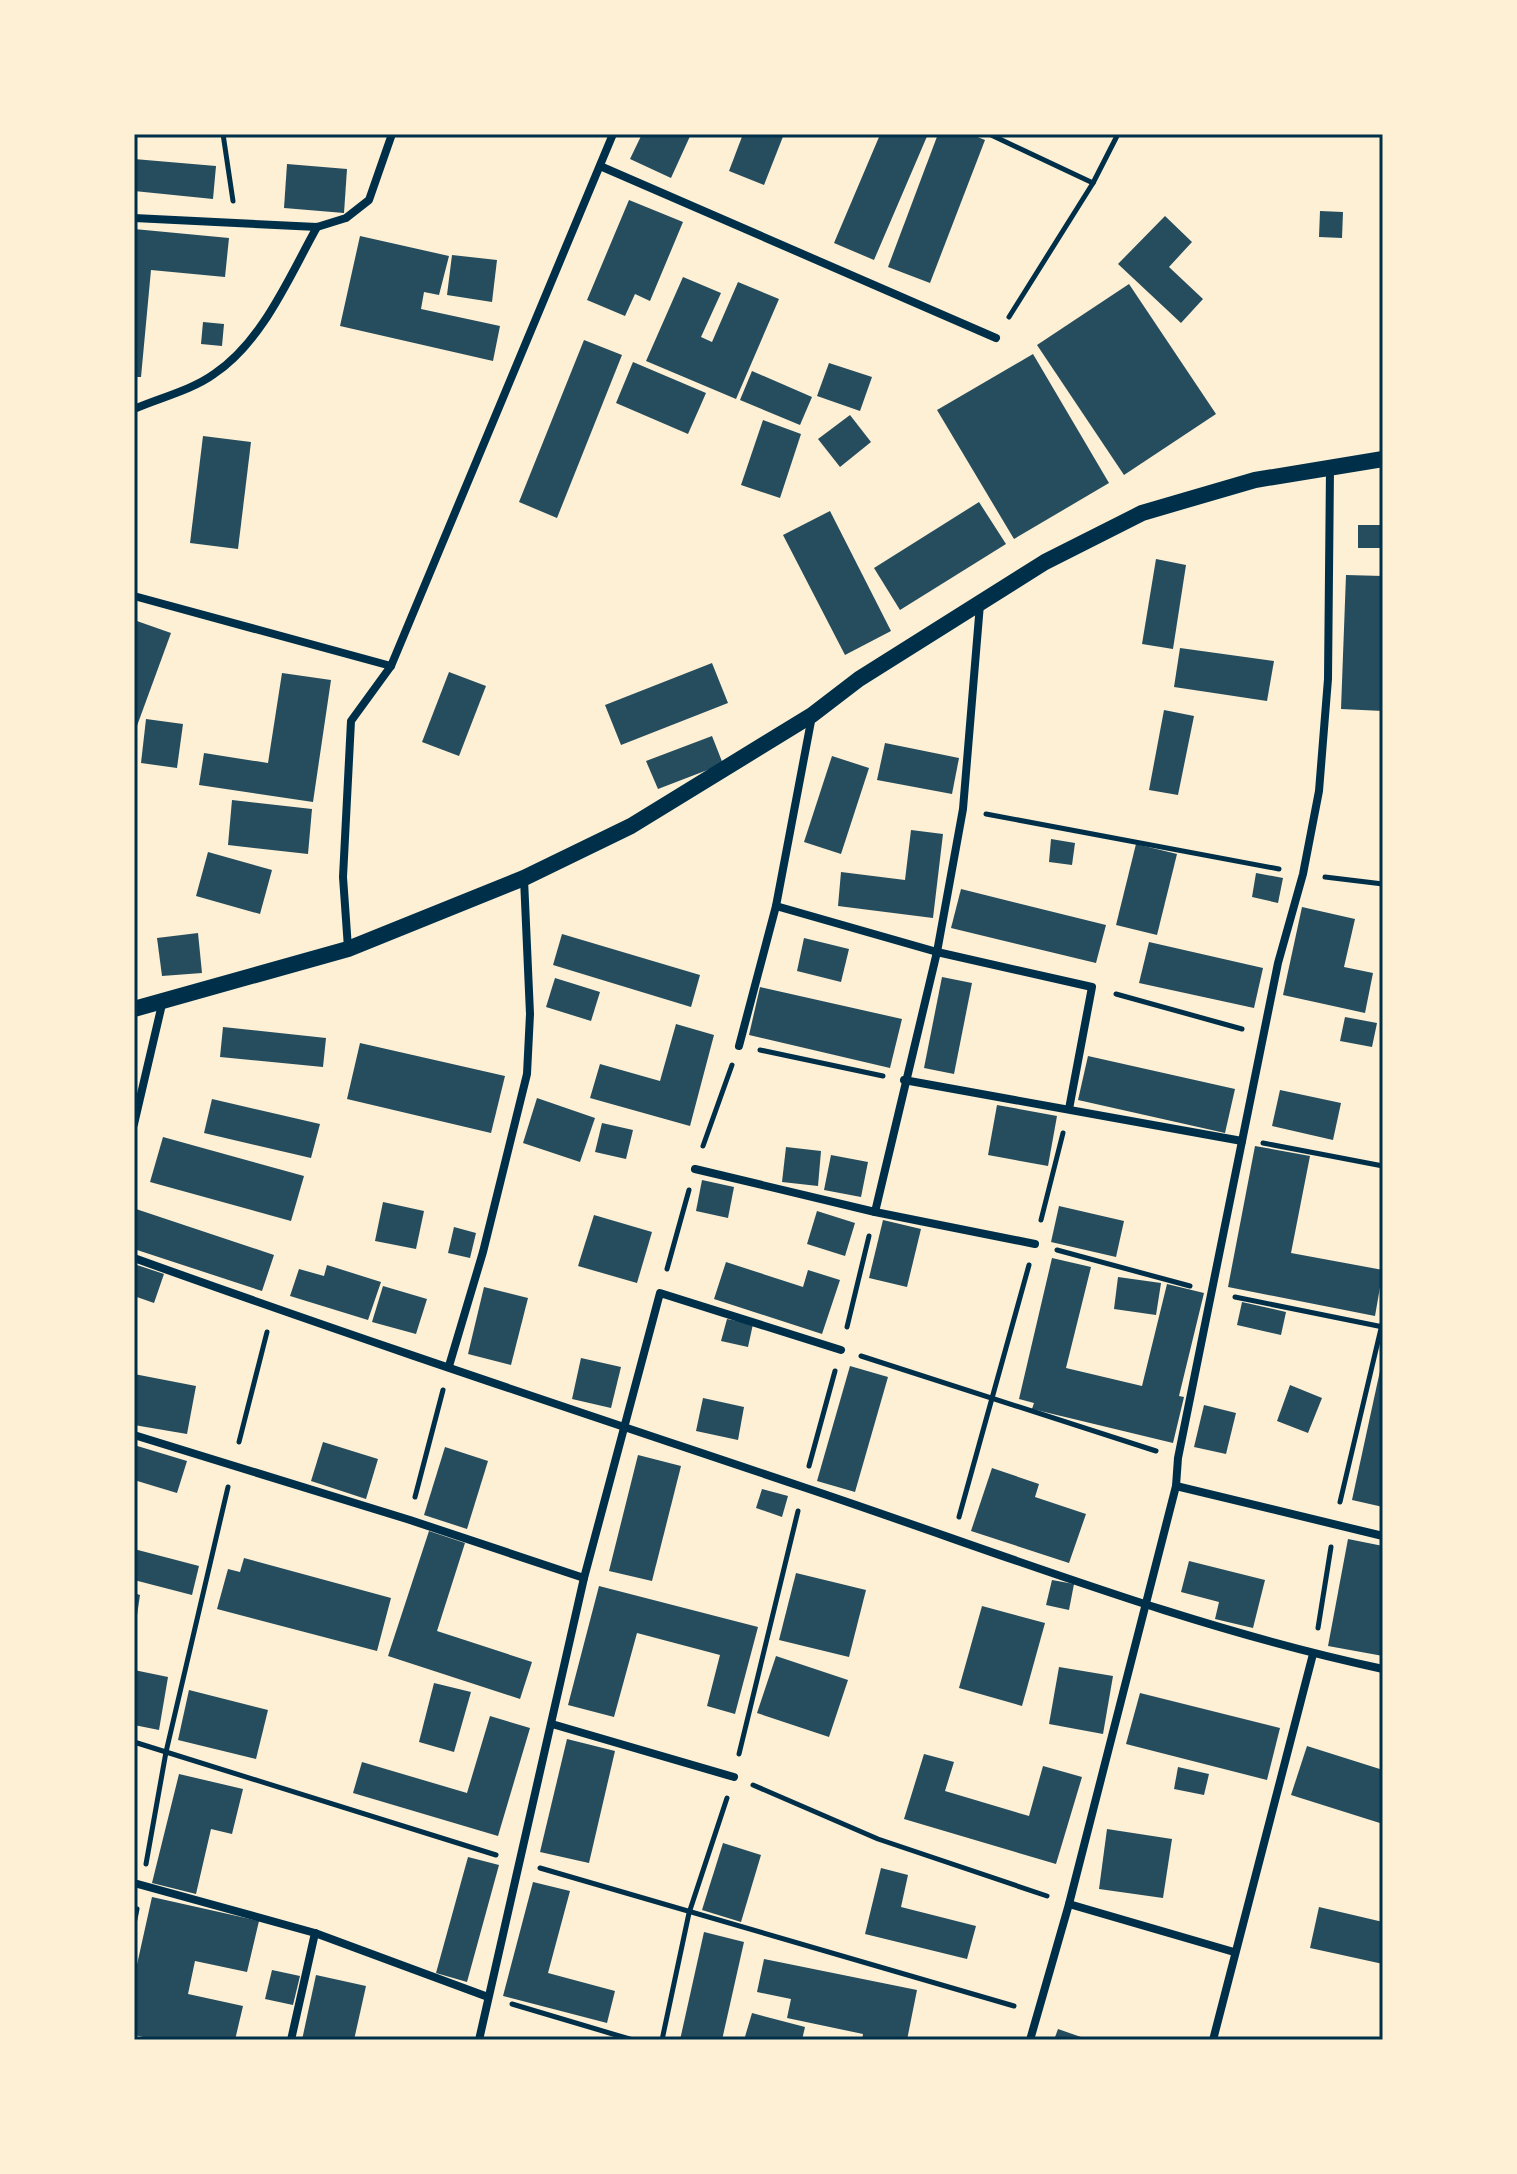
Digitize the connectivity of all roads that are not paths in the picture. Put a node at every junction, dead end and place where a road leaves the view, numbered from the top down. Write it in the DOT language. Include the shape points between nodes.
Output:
graph roads {
  1 [pos="392,134"];
  2 [pos="613,134"];
  3 [pos="600,166"];
  4 [pos="134,218"];
  5 [pos="317,227"];
  6 [pos="996,338"];
  7 [pos="134,409"];
  8 [pos="1383,459"];
  9 [pos="1330,468"];
  10 [pos="134,596"];
  11 [pos="980,604"];
  12 [pos="391,666"];
  13 [pos="812,715"];
  14 [pos="524,878"];
  15 [pos="776,906"];
  16 [pos="348,949"];
  17 [pos="937,952"];
  18 [pos="163,999"];
  19 [pos="134,1009"];
  20 [pos="739,1046"];
  21 [pos="904,1080"];
  22 [pos="1069,1109"];
  23 [pos="134,1124"];
  24 [pos="1242,1141"];
  25 [pos="695,1169"];
  26 [pos="875,1212"];
  27 [pos="1035,1244"];
  28 [pos="134,1258"];
  29 [pos="841,1350"];
  30 [pos="449,1366"];
  31 [pos="626,1430"];
  32 [pos="134,1435"];
  33 [pos="1176,1486"];
  34 [pos="1383,1536"];
  35 [pos="584,1578"];
  36 [pos="1147,1602"];
  37 [pos="1313,1654"];
  38 [pos="1383,1669"];
  39 [pos="552,1724"];
  40 [pos="734,1777"];
  41 [pos="138,1884"];
  42 [pos="1069,1904"];
  43 [pos="315,1933"];
  44 [pos="1234,1952"];
  45 [pos="488,1997"];
  46 [pos="291,2040"];
  47 [pos="479,2040"];
  48 [pos="1030,2040"];
  49 [pos="1213,2040"];
  1 -- 5 [label="street" via="369,200 346,218"];
  2 -- 3 [label="street"];
  3 -- 6 [label="street"];
  3 -- 12 [label="street"];
  4 -- 5 [label="street"];
  5 -- 7 [label="street" via="243,348 213,375"];
  8 -- 9 [label="main road"];
  9 -- 11 [label="main road" via="1255,480 1142,513 1045,562"];
  9 -- 24 [label="street" via="1328,679 1319,791"];
  10 -- 12 [label="street"];
  11 -- 13 [label="main road" via="859,679"];
  11 -- 17 [label="street" via="963,809"];
  12 -- 16 [label="street" via="351,721 343,877"];
  13 -- 14 [label="main road" via="631,826"];
  13 -- 15 [label="street"];
  14 -- 16 [label="main road"];
  14 -- 30 [label="street" via="527,1074"];
  15 -- 17 [label="street"];
  15 -- 20 [label="street"];
  16 -- 18 [label="main road"];
  17 -- 21 [label="street"];
  17 -- 22 [label="street" via="1092,987"];
  18 -- 19 [label="main road"];
  18 -- 23 [label="street"];
  21 -- 22 [label="street"];
  21 -- 26 [label="street"];
  22 -- 24 [label="street"];
  24 -- 33 [label="street"];
  25 -- 26 [label="street"];
  26 -- 27 [label="street"];
  28 -- 30 [label="street"];
  29 -- 31 [label="street" via="660,1293"];
  30 -- 31 [label="street"];
  31 -- 35 [label="street"];
  31 -- 36 [label="street"];
  32 -- 35 [label="street"];
  33 -- 34 [label="street"];
  33 -- 36 [label="street"];
  35 -- 39 [label="street"];
  36 -- 37 [label="street"];
  36 -- 42 [label="street"];
  37 -- 38 [label="street"];
  37 -- 44 [label="street"];
  39 -- 40 [label="street"];
  39 -- 45 [label="street"];
  41 -- 43 [label="street"];
  42 -- 44 [label="street"];
  42 -- 48 [label="street"];
  43 -- 45 [label="street"];
  43 -- 46 [label="street"];
  44 -- 49 [label="street"];
  45 -- 47 [label="street"];
}
